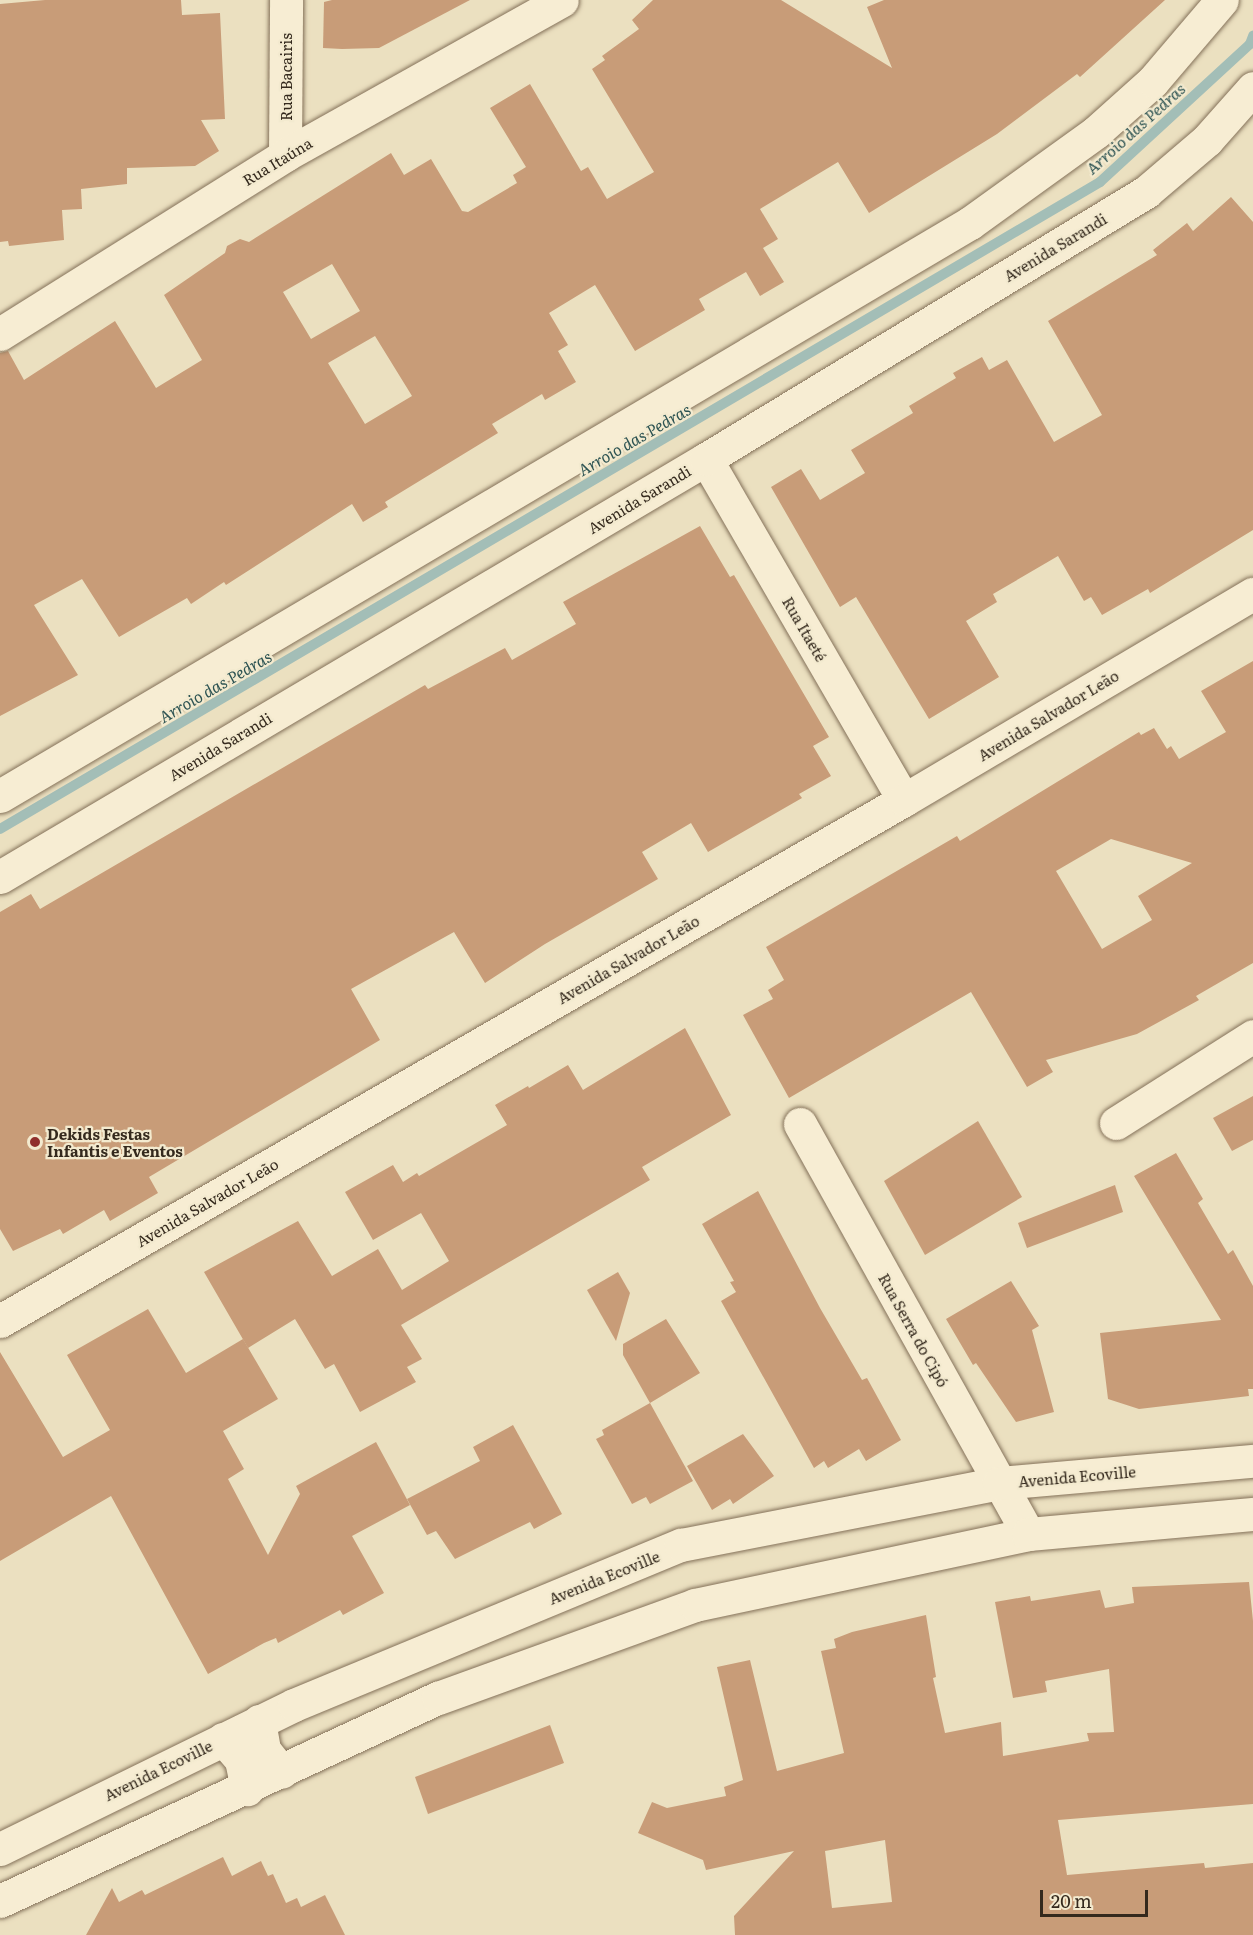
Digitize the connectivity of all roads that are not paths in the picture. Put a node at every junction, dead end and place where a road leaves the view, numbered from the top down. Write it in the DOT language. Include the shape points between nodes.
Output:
graph roads {
  1 [pos="286,0"];
  2 [pos="562,0"];
  3 [pos="1222,0"];
  4 [pos="1253,88"];
  5 [pos="285,155"];
  6 [pos="0,334"];
  7 [pos="706,459"];
  8 [pos="1253,594"];
  9 [pos="0,796"];
  10 [pos="904,800"];
  11 [pos="0,877"];
  12 [pos="1253,1036"];
  13 [pos="1116,1123"];
  14 [pos="800,1124"];
  15 [pos="0,1321"];
  16 [pos="1253,1461"];
  17 [pos="999,1483"];
  18 [pos="1253,1514"];
  19 [pos="1028,1534"];
  20 [pos="259,1721"];
  21 [pos="223,1739"];
  22 [pos="282,1772"];
  23 [pos="247,1789"];
  24 [pos="0,1849"];
  25 [pos="0,1901"];
  1 -- 5 [label="street, Rua Bacairis"];
  2 -- 5 [label="street, Rua Itaúna"];
  3 -- 9 [label="street" via="1153,81 1096,132 970,223"];
  4 -- 7 [label="street, Avenida Sarandi" via="1207,140 1146,192"];
  5 -- 6 [label="street, Rua Itaúna"];
  7 -- 10 [label="street, Rua Itaeté"];
  7 -- 11 [label="street, Avenida Sarandi"];
  8 -- 10 [label="street, Avenida Salvador Leão"];
  10 -- 15 [label="street, Avenida Salvador Leão"];
  12 -- 13 [label="street"];
  14 -- 17 [label="street, Rua Serra do Cipó"];
  16 -- 17 [label="street, Avenida Ecoville"];
  17 -- 19 [label="street, Rua Serra do Cipó"];
  17 -- 20 [label="street, Avenida Ecoville" via="681,1545"];
  18 -- 19 [label="street"];
  19 -- 22 [label="street" via="694,1605 438,1698"];
  20 -- 21 [label="street, Avenida Ecoville"];
  20 -- 22 [label="street" via="264,1750"];
  21 -- 23 [label="street" via="241,1760"];
  21 -- 24 [label="street, Avenida Ecoville"];
  22 -- 23 [label="street"];
  23 -- 25 [label="street"];
}
